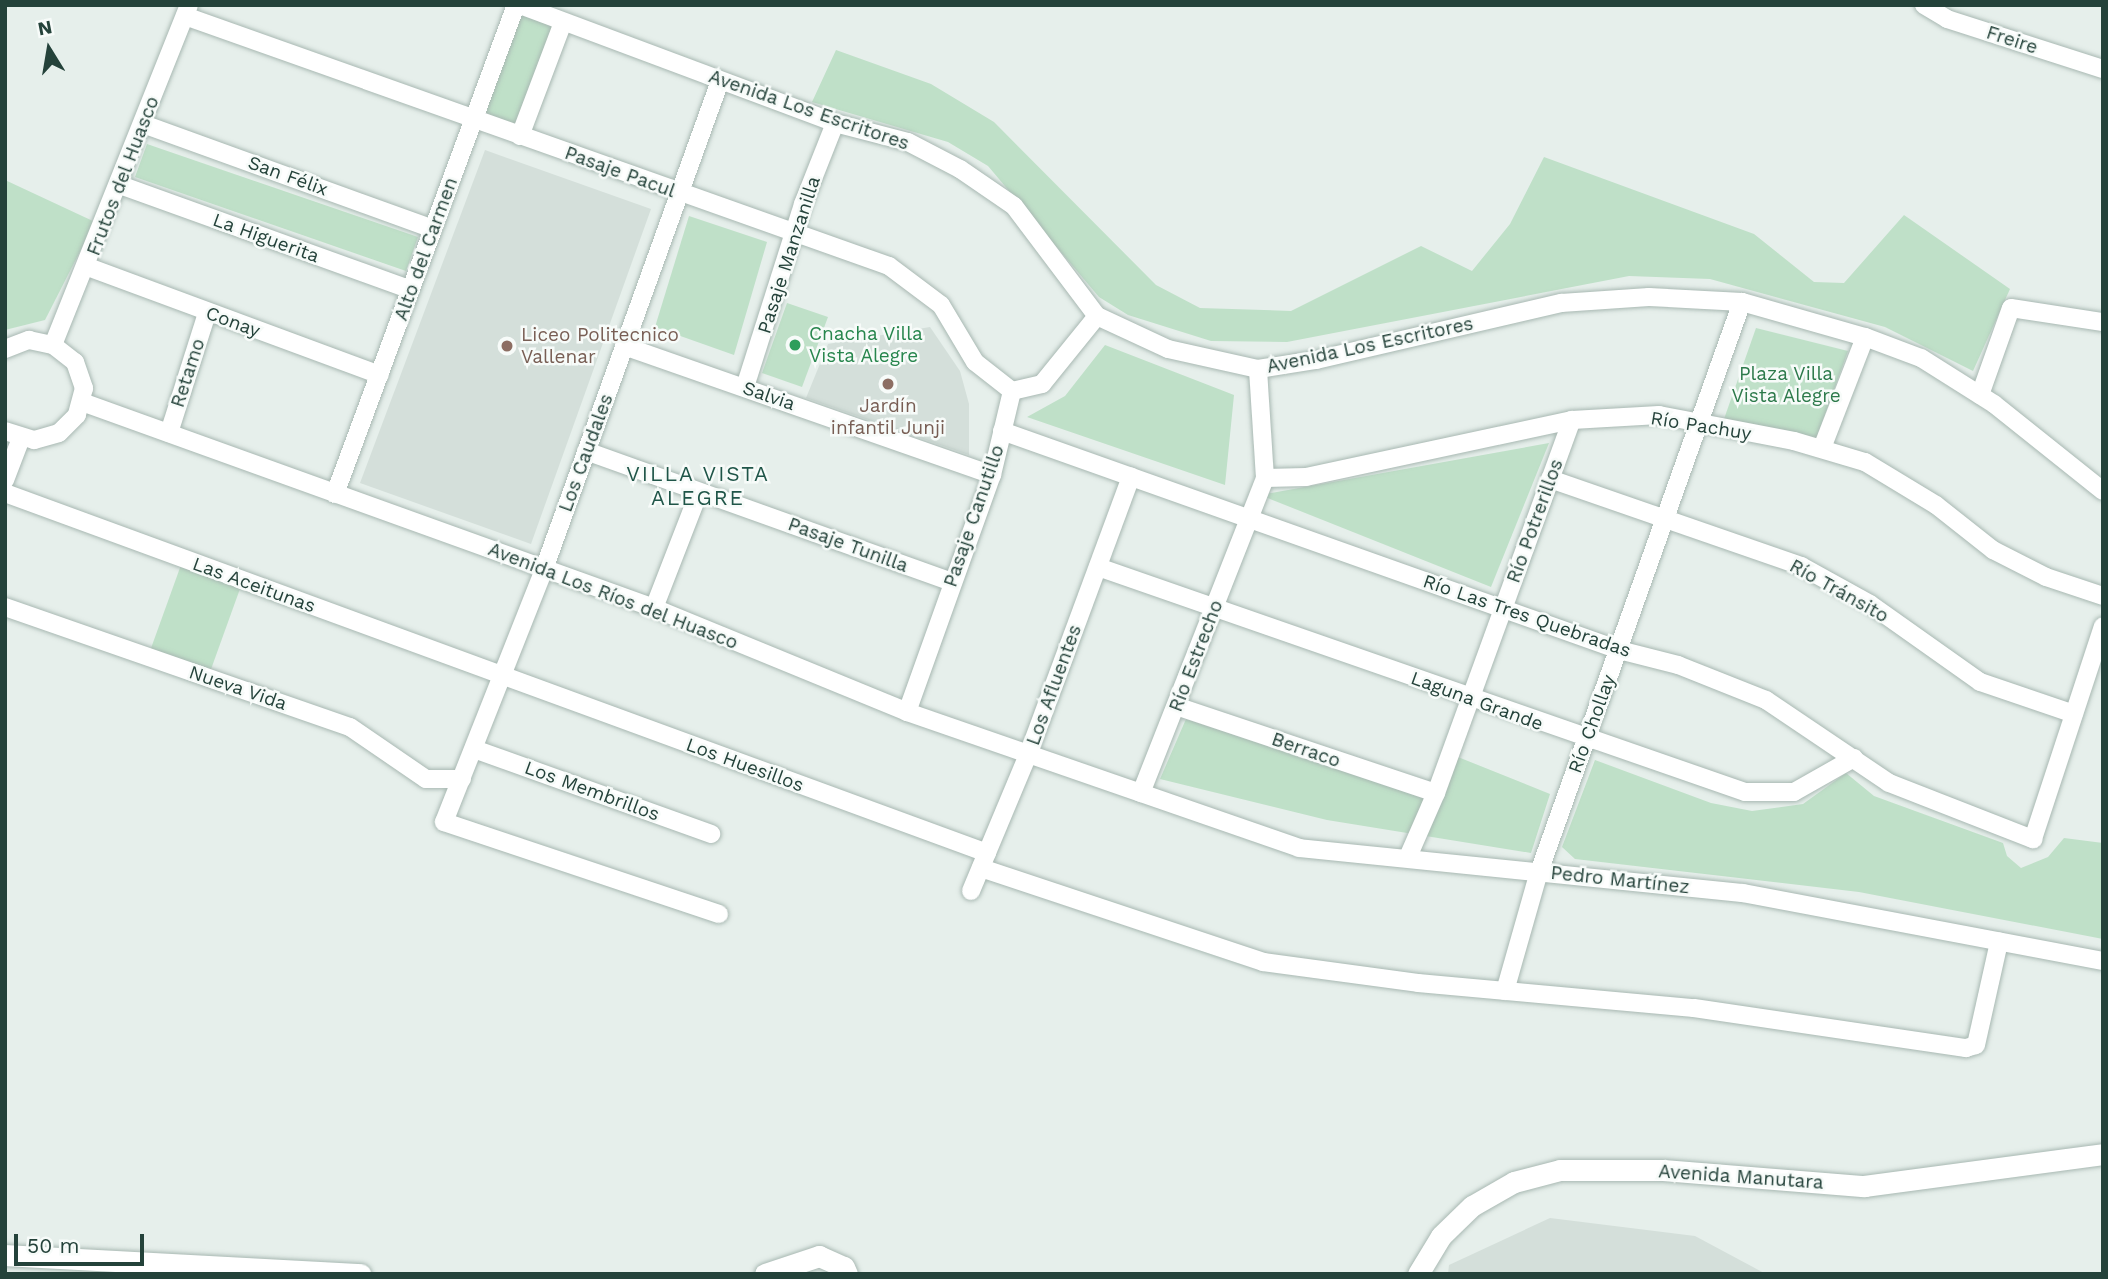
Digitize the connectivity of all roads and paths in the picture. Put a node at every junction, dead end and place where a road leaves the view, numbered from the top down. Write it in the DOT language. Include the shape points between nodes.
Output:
graph roads {
  1 [pos="518,5"];
  2 [pos="1924,5"];
  3 [pos="187,11"];
  4 [pos="563,22"];
  5 [pos="2103,69"];
  6 [pos="720,81"];
  7 [pos="474,120"];
  8 [pos="835,123"];
  9 [pos="143,124"];
  10 [pos="520,136"];
  11 [pos="120,185"];
  12 [pos="679,194"];
  13 [pos="433,229"];
  14 [pos="794,233"];
  15 [pos="88,267"];
  16 [pos="411,290"];
  17 [pos="1742,302"];
  18 [pos="207,313"];
  19 [pos="1097,316"];
  20 [pos="2103,322"];
  21 [pos="1865,337"];
  22 [pos="54,345"];
  23 [pos="624,346"];
  24 [pos="5,349"];
  25 [pos="1258,369"];
  26 [pos="380,374"];
  27 [pos="745,387"];
  28 [pos="1012,391"];
  29 [pos="1980,395"];
  30 [pos="82,402"];
  31 [pos="1572,420"];
  32 [pos="1699,425"];
  33 [pos="1002,431"];
  34 [pos="169,433"];
  35 [pos="13,435"];
  36 [pos="1822,448"];
  37 [pos="586,451"];
  38 [pos="992,475"];
  39 [pos="1131,476"];
  40 [pos="1265,478"];
  41 [pos="1550,479"];
  42 [pos="5,480"];
  43 [pos="2103,490"];
  44 [pos="699,492"];
  45 [pos="5,493"];
  46 [pos="335,494"];
  47 [pos="1248,518"];
  48 [pos="1665,519"];
  49 [pos="1098,567"];
  50 [pos="544,569"];
  51 [pos="951,582"];
  52 [pos="2103,596"];
  53 [pos="5,607"];
  54 [pos="654,608"];
  55 [pos="1215,608"];
  56 [pos="1503,608"];
  57 [pos="2103,626"];
  58 [pos="1619,650"];
  59 [pos="502,677"];
  60 [pos="1470,699"];
  61 [pos="1176,706"];
  62 [pos="907,712"];
  63 [pos="2074,714"];
  64 [pos="1586,741"];
  65 [pos="474,749"];
  66 [pos="1028,755"];
  67 [pos="1854,758"];
  68 [pos="462,779"];
  69 [pos="1141,793"];
  70 [pos="1436,793"];
  71 [pos="711,834"];
  72 [pos="1408,857"];
  73 [pos="984,860"];
  74 [pos="1539,872"];
  75 [pos="971,891"];
  76 [pos="719,914"];
  77 [pos="1999,942"];
  78 [pos="2103,961"];
  79 [pos="1504,991"];
  80 [pos="2103,1154"];
  81 [pos="5,1255"];
  82 [pos="360,1274"];
  83 [pos="765,1274"];
  84 [pos="846,1274"];
  85 [pos="1418,1274"];
  1 -- 4 [label="street, Avenida Los Escritores"];
  1 -- 7 [label="street, Alto del Carmen"];
  2 -- 5 [label="street, Freire" via="1947,19"];
  3 -- 7 [label="street, Pasaje Pacul"];
  3 -- 9 [label="street, Frutos del Huasco"];
  4 -- 6 [label="street, Avenida Los Escritores"];
  4 -- 10 [label="street"];
  6 -- 8 [label="street, Avenida Los Escritores"];
  6 -- 12 [label="street, Los Caudales"];
  7 -- 10 [label="street, Pasaje Pacul"];
  7 -- 13 [label="street, Alto del Carmen"];
  8 -- 14 [label="street, Pasaje Manzanilla"];
  8 -- 19 [label="street, Avenida Los Escritores" via="908,142 960,169 1014,206"];
  9 -- 11 [label="street, Frutos del Huasco"];
  9 -- 13 [label="street, San Félix"];
  10 -- 12 [label="street, Pasaje Pacul"];
  11 -- 15 [label="street, Frutos del Huasco"];
  11 -- 16 [label="street, La Higuerita"];
  12 -- 14 [label="street, Pasaje Pacul"];
  12 -- 23 [label="street, Los Caudales"];
  13 -- 16 [label="street, Alto del Carmen"];
  14 -- 27 [label="street, Pasaje Manzanilla"];
  14 -- 28 [label="street, Pasaje Pacul" via="889,266 941,305 975,362"];
  15 -- 18 [label="street, Conay"];
  15 -- 22 [label="street, Frutos del Huasco"];
  16 -- 26 [label="street, Alto del Carmen"];
  17 -- 21 [label="street, Avenida Los Escritores"];
  17 -- 25 [label="street, Avenida Los Escritores" via="1649,297 1561,303"];
  17 -- 32 [label="street, Río Chollay"];
  18 -- 26 [label="street, Conay"];
  18 -- 34 [label="street, Retamo"];
  19 -- 25 [label="street, Avenida Los Escritores" via="1168,349"];
  19 -- 28 [label="street" via="1042,384"];
  20 -- 29 [label="street" via="2011,308"];
  21 -- 29 [label="street, Avenida Los Escritores" via="1921,358"];
  21 -- 36 [label="street"];
  22 -- 24 [label="street" via="29,341"];
  22 -- 30 [label="street" via="75,362 84,388"];
  23 -- 27 [label="street, Salvia"];
  23 -- 37 [label="street, Los Caudales"];
  25 -- 40 [label="street"];
  26 -- 46 [label="street, Alto del Carmen"];
  27 -- 38 [label="street, Salvia"];
  28 -- 33 [label="street, Pasaje Canutillo"];
  29 -- 43 [label="street, Avenida Los Escritores" via="2066,457"];
  30 -- 34 [label="street, Avenida Los Ríos del Huasco"];
  30 -- 35 [label="street" via="59,433 47,438"];
  31 -- 32 [label="street, Río Pachuy" via="1659,415"];
  31 -- 40 [label="street, Río Pachuy" via="1307,477"];
  31 -- 41 [label="street, Río Potrerillos"];
  32 -- 36 [label="street, Río Pachuy"];
  32 -- 48 [label="street, Río Chollay"];
  33 -- 38 [label="street, Pasaje Canutillo"];
  33 -- 39 [label="street, Río Las Tres Quebradas"];
  34 -- 46 [label="street, Avenida Los Ríos del Huasco"];
  35 -- 42 [label="street"];
  36 -- 52 [label="street, Río Pachuy" via="1865,463 1936,505 1993,550 2046,577"];
  37 -- 44 [label="street, Pasaje Tunilla"];
  37 -- 50 [label="street, Los Caudales"];
  38 -- 51 [label="street, Pasaje Canutillo"];
  39 -- 47 [label="street, Río Las Tres Quebradas"];
  39 -- 49 [label="street, Los Afluentes"];
  40 -- 47 [label="street"];
  41 -- 48 [label="street, Río Tránsito"];
  41 -- 56 [label="street, Río Potrerillos"];
  44 -- 51 [label="street, Pasaje Tunilla"];
  44 -- 54 [label="street"];
  45 -- 59 [label="street, Las Aceitunas"];
  46 -- 50 [label="street, Avenida Los Ríos del Huasco"];
  47 -- 55 [label="street, Río Estrecho"];
  47 -- 56 [label="street, Río Las Tres Quebradas"];
  48 -- 58 [label="street, Río Chollay"];
  48 -- 63 [label="street, Río Tránsito" via="1801,566 1870,604 1980,682"];
  49 -- 55 [label="street, Laguna Grande"];
  49 -- 66 [label="street, Los Afluentes"];
  50 -- 54 [label="street, Avenida Los Ríos del Huasco"];
  50 -- 59 [label="street, Los Caudales"];
  51 -- 62 [label="street, Pasaje Canutillo"];
  53 -- 68 [label="street, Nueva Vida" via="350,727 426,779"];
  54 -- 62 [label="street, Avenida Los Ríos del Huasco"];
  55 -- 60 [label="street, Laguna Grande"];
  55 -- 61 [label="street, Río Estrecho"];
  56 -- 58 [label="street, Río Las Tres Quebradas"];
  56 -- 60 [label="street, Río Potrerillos"];
  57 -- 63 [label="street"];
  58 -- 64 [label="street, Río Chollay"];
  58 -- 67 [label="street, Río Las Tres Quebradas" via="1678,665 1766,700"];
  59 -- 65 [label="street, Los Caudales"];
  59 -- 73 [label="street, Los Huesillos"];
  60 -- 64 [label="street, Laguna Grande"];
  60 -- 70 [label="street, Río Potrerillos"];
  61 -- 69 [label="street, Río Estrecho"];
  61 -- 70 [label="street, Berraco"];
  62 -- 66 [label="street, Avenida Los Ríos del Huasco"];
  63 -- 67 [label="street, Río Las Tres Quebradas" via="2033,839 1889,783"];
  64 -- 67 [label="street, Laguna Grande" via="1745,792 1794,792"];
  64 -- 74 [label="street, Río Chollay"];
  65 -- 68 [label="street, Los Caudales"];
  65 -- 71 [label="street, Los Membrillos"];
  66 -- 69 [label="street, Avenida Los Ríos del Huasco"];
  66 -- 73 [label="street, Los Afluentes"];
  68 -- 76 [label="street, Los Caudales" via="444,822"];
  69 -- 72 [label="street, Pedro Martínez" via="1299,848"];
  70 -- 72 [label="street, Río Potrerillos"];
  72 -- 74 [label="street, Pedro Martínez"];
  73 -- 75 [label="street, Los Afluentes"];
  73 -- 79 [label="street, Los Huesillos" via="1263,962"];
  74 -- 77 [label="street, Pedro Martínez" via="1743,893"];
  74 -- 79 [label="street, Río Chollay"];
  77 -- 78 [label="street, Pedro Martínez"];
  77 -- 79 [label="street, Los Huesillos" via="1976,1045 1966,1048 1732,1013"];
  80 -- 85 [label="main road, Avenida Manutara" via="1864,1186 1662,1170 1560,1170 1514,1182 1472,1206 1441,1236"];
  81 -- 82 [label="main road"];
  83 -- 84 [label="main road" via="819,1256 844,1267"];
}
